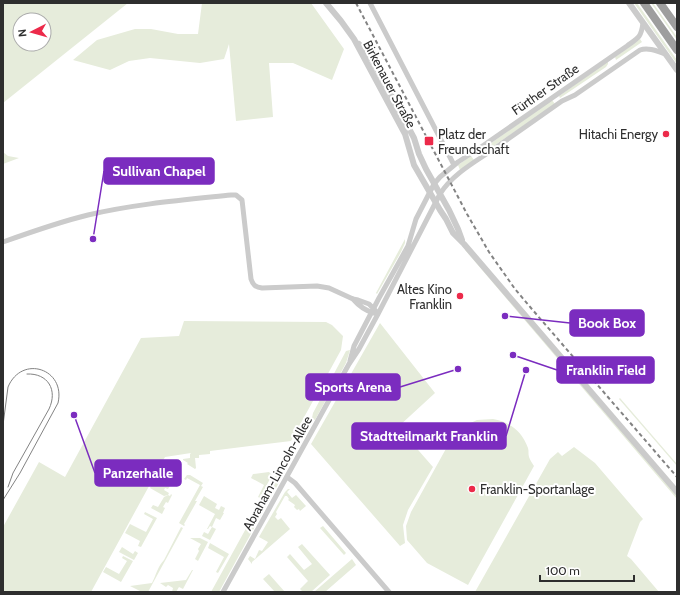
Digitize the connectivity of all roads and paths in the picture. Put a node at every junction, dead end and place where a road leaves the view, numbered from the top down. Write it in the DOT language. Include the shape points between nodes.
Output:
graph roads {
  1 [pos="326,3"];
  2 [pos="370,3"];
  3 [pos="629,3"];
  4 [pos="644,3"];
  5 [pos="660,3"];
  6 [pos="643,23"];
  7 [pos="677,27"];
  8 [pos="354,39"];
  9 [pos="677,50"];
  10 [pos="666,54"];
  11 [pos="677,70"];
  12 [pos="454,165"];
  13 [pos="434,184"];
  14 [pos="430,193"];
  15 [pos="440,194"];
  16 [pos="436,203"];
  17 [pos="3,242"];
  18 [pos="464,244"];
  19 [pos="373,311"];
  20 [pos="378,314"];
  21 [pos="349,364"];
  22 [pos="287,477"];
  23 [pos="677,492"];
  24 [pos="223,592"];
  25 [pos="388,592"];
  1 -- 8 [label="street, Birkenauer Straße"];
  2 -- 12 [label="street"];
  3 -- 6 [label="street"];
  4 -- 9 [label="highway"];
  5 -- 7 [label="highway"];
  6 -- 10 [label="street"];
  6 -- 12 [label="street, Fürther Straße" via="640,36 627,46"];
  8 -- 13 [label="street, Birkenauer Straße" via="373,61 414,138"];
  8 -- 14 [label="street, Birkenauer Straße" via="405,134 414,165"];
  10 -- 11 [label="street"];
  10 -- 15 [label="street, Fürther Straße" via="656,50 640,50 463,171"];
  12 -- 13 [label="street, Fürther Straße"];
  13 -- 14 [label="street, Abraham-Lincoln-Allee"];
  13 -- 15 [label="street, Birkenauer Straße"];
  14 -- 16 [label="street, Birkenauer Straße"];
  14 -- 19 [label="street, Abraham-Lincoln-Allee" via="416,219 408,246"];
  15 -- 16 [label="street, Fürther Straße"];
  15 -- 18 [label="street, Birkenauer Straße"];
  16 -- 18 [label="street, Birkenauer Straße" via="453,233"];
  16 -- 20 [label="street, Abraham-Lincoln-Allee"];
  17 -- 19 [label="street" via="103,212 236,195 242,200 255,287 329,288 369,304"];
  18 -- 23 [label="street, Birkenauer Straße"];
  19 -- 20 [label="street"];
  19 -- 21 [label="street, Abraham-Lincoln-Allee" via="354,346"];
  20 -- 21 [label="street, Abraham-Lincoln-Allee"];
  21 -- 22 [label="street, Abraham-Lincoln-Allee"];
  22 -- 24 [label="street, Abraham-Lincoln-Allee"];
  22 -- 25 [label="street" via="295,483"];
}
